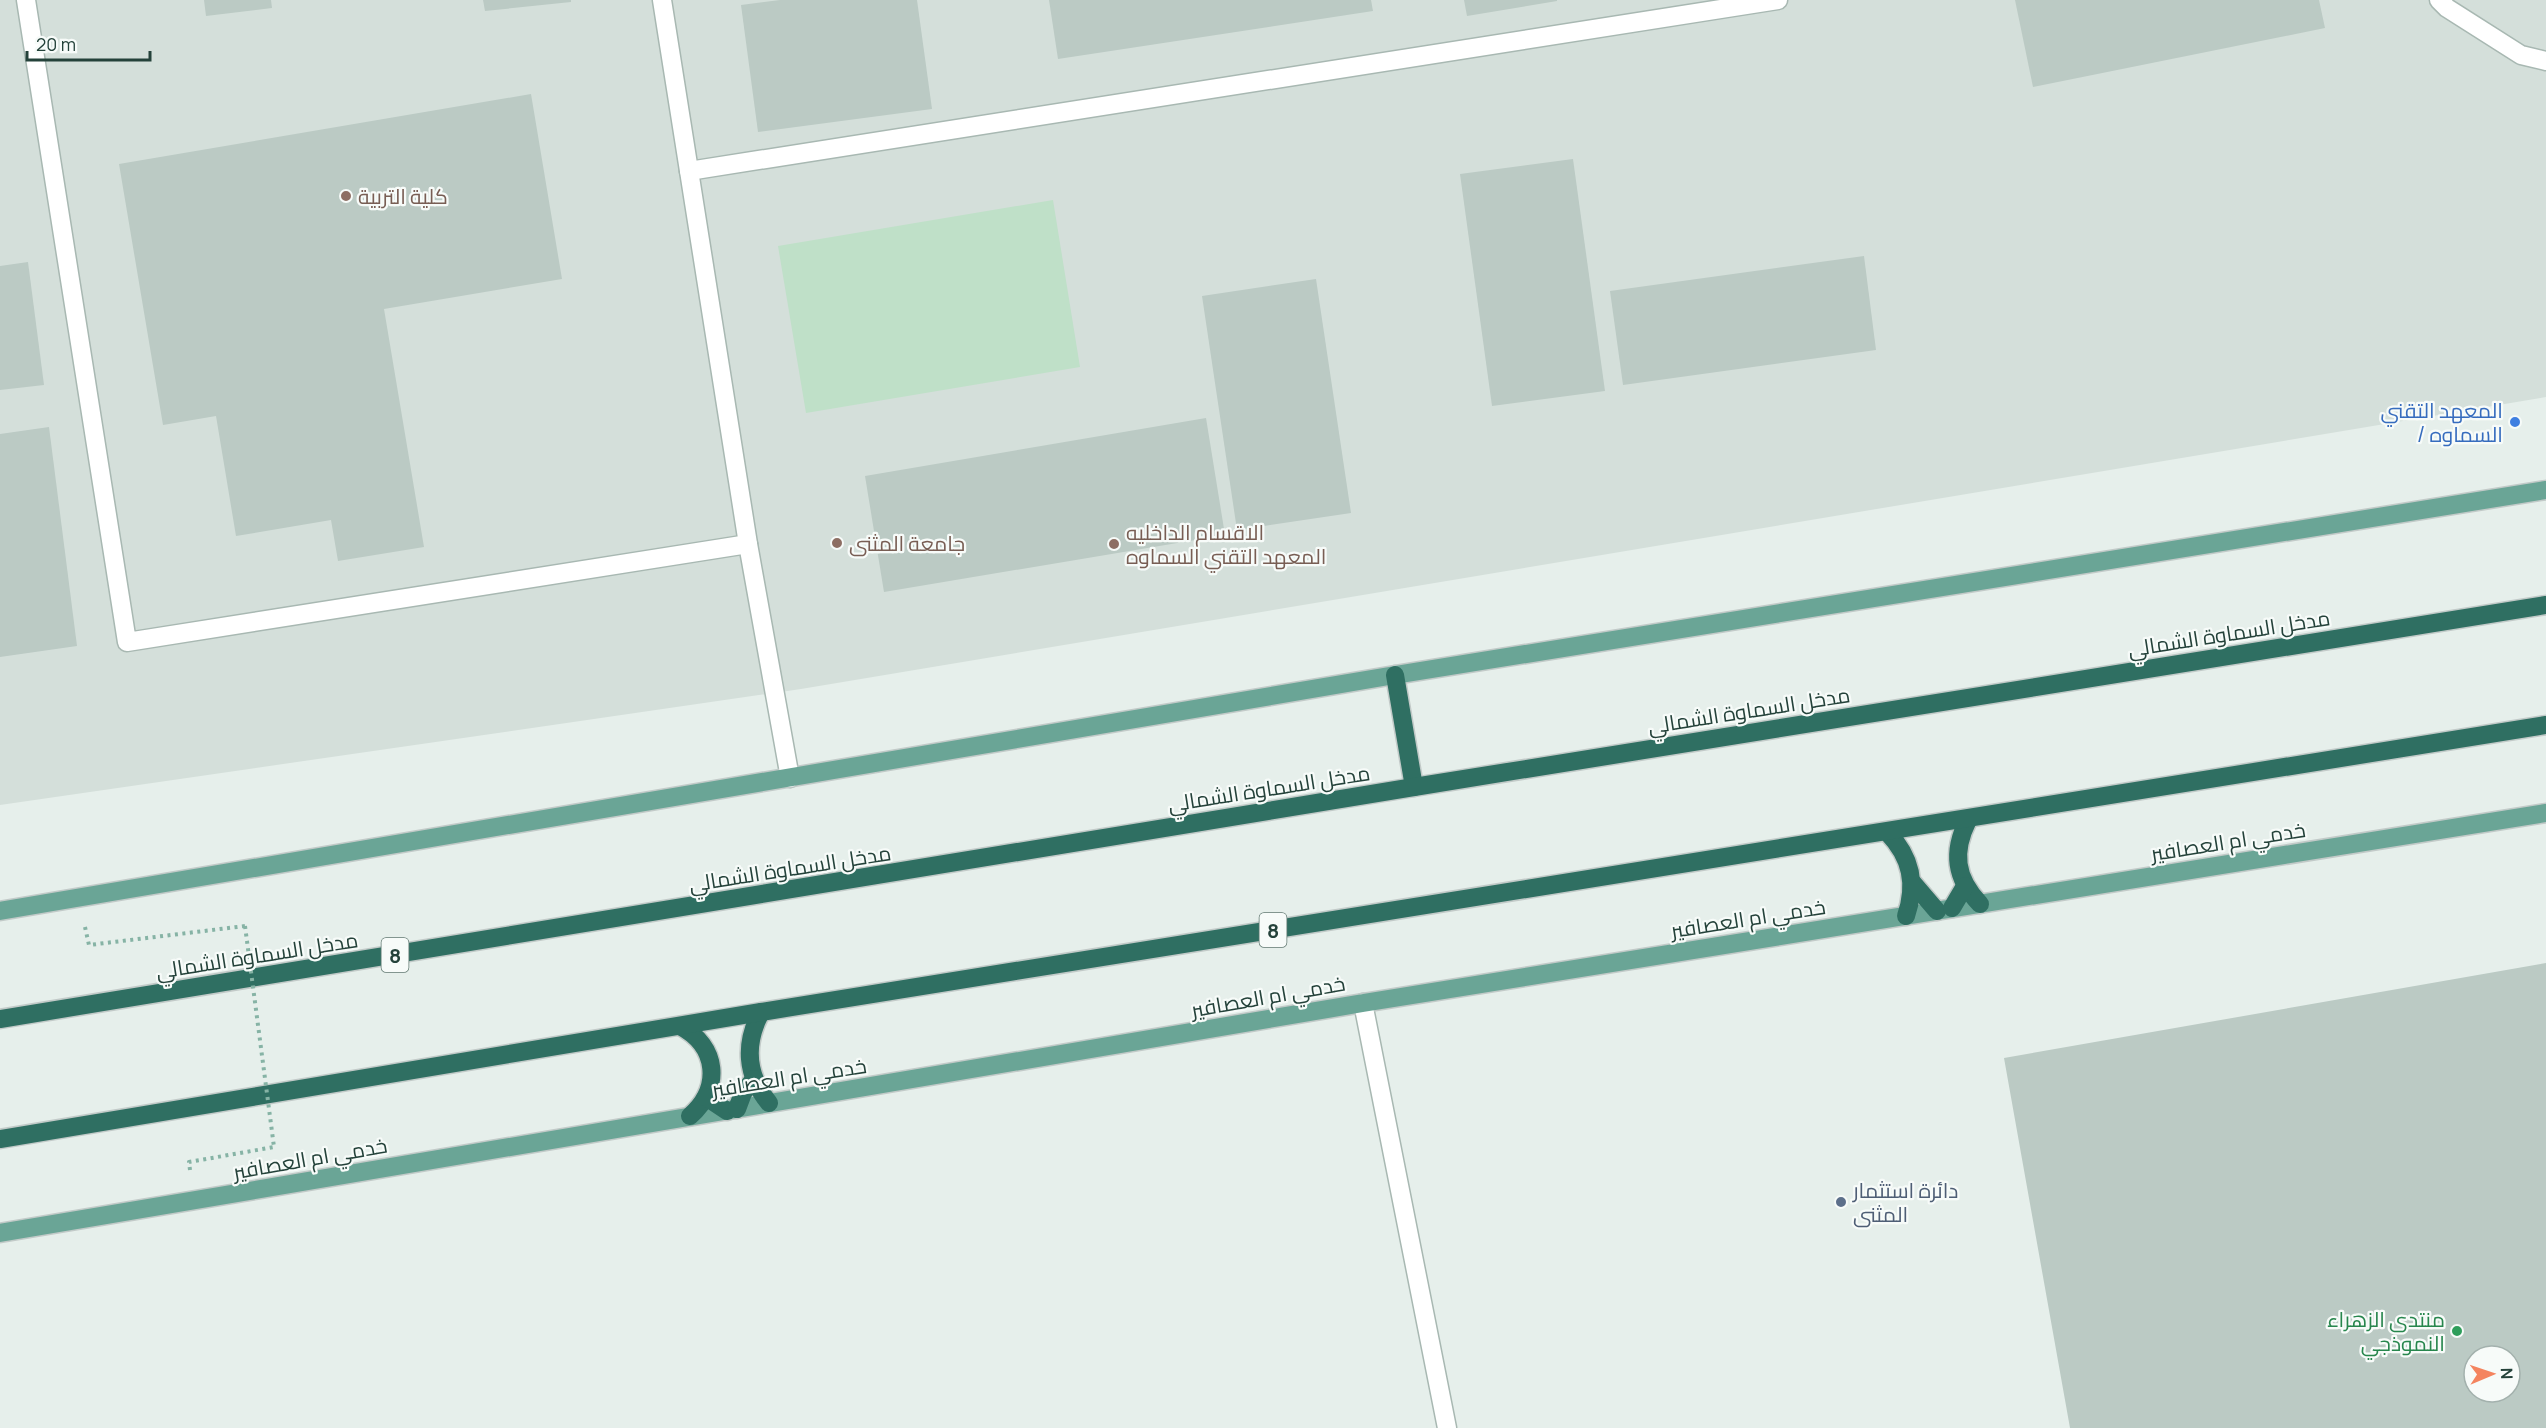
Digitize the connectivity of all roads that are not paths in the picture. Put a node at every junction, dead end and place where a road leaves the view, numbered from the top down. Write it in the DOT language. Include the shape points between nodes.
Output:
graph roads {
  1 [pos="27,0"];
  2 [pos="662,0"];
  3 [pos="1778,0"];
  4 [pos="2439,0"];
  5 [pos="2546,61"];
  6 [pos="689,171"];
  7 [pos="2546,490"];
  8 [pos="748,544"];
  9 [pos="2546,605"];
  10 [pos="1395,675"];
  11 [pos="2546,725"];
  12 [pos="790,778"];
  13 [pos="1413,787"];
  14 [pos="2546,813"];
  15 [pos="1968,820"];
  16 [pos="1888,832"];
  17 [pos="1912,883"];
  18 [pos="1965,886"];
  19 [pos="1980,904"];
  20 [pos="0,910"];
  21 [pos="1945,910"];
  22 [pos="1905,916"];
  23 [pos="1363,1003"];
  24 [pos="761,1012"];
  25 [pos="0,1019"];
  26 [pos="680,1026"];
  27 [pos="754,1079"];
  28 [pos="706,1097"];
  29 [pos="769,1103"];
  30 [pos="732,1110"];
  31 [pos="690,1116"];
  32 [pos="0,1139"];
  33 [pos="0,1233"];
  34 [pos="1447,1428"];
  1 -- 8 [label="street" via="127,642"];
  2 -- 6 [label="street"];
  3 -- 6 [label="street"];
  4 -- 5 [label="street" via="2521,55"];
  6 -- 8 [label="street"];
  7 -- 10 [label="main road"];
  8 -- 12 [label="street"];
  9 -- 13 [label="highway, مدخل السماوة الشمالي / 8"];
  10 -- 12 [label="main road"];
  10 -- 13 [label="highway"];
  11 -- 15 [label="highway, 8"];
  12 -- 20 [label="main road"];
  13 -- 25 [label="highway, مدخل السماوة الشمالي / 8"];
  14 -- 19 [label="main road, خدمي ام العصافير"];
  15 -- 16 [label="highway, 8"];
  15 -- 18 [label="highway" via="1958,845"];
  16 -- 17 [label="highway" via="1905,855"];
  16 -- 24 [label="highway, 8"];
  17 -- 21 [label="highway"];
  17 -- 22 [label="highway"];
  18 -- 19 [label="highway"];
  18 -- 21 [label="highway"];
  19 -- 21 [label="main road, خدمي ام العصافير"];
  21 -- 22 [label="main road, خدمي ام العصافير"];
  22 -- 23 [label="main road, خدمي ام العصافير"];
  23 -- 29 [label="main road, خدمي ام العصافير"];
  23 -- 34 [label="street"];
  24 -- 26 [label="highway, 8"];
  24 -- 27 [label="highway" via="748,1051"];
  26 -- 28 [label="highway" via="696,1037 707,1052 712,1070"];
  26 -- 32 [label="highway, 8"];
  27 -- 29 [label="highway"];
  27 -- 30 [label="highway"];
  28 -- 30 [label="highway" via="715,1105"];
  28 -- 31 [label="highway"];
  29 -- 30 [label="main road, خدمي ام العصافير"];
  30 -- 31 [label="main road, خدمي ام العصافير"];
  31 -- 33 [label="main road, خدمي ام العصافير"];
}
